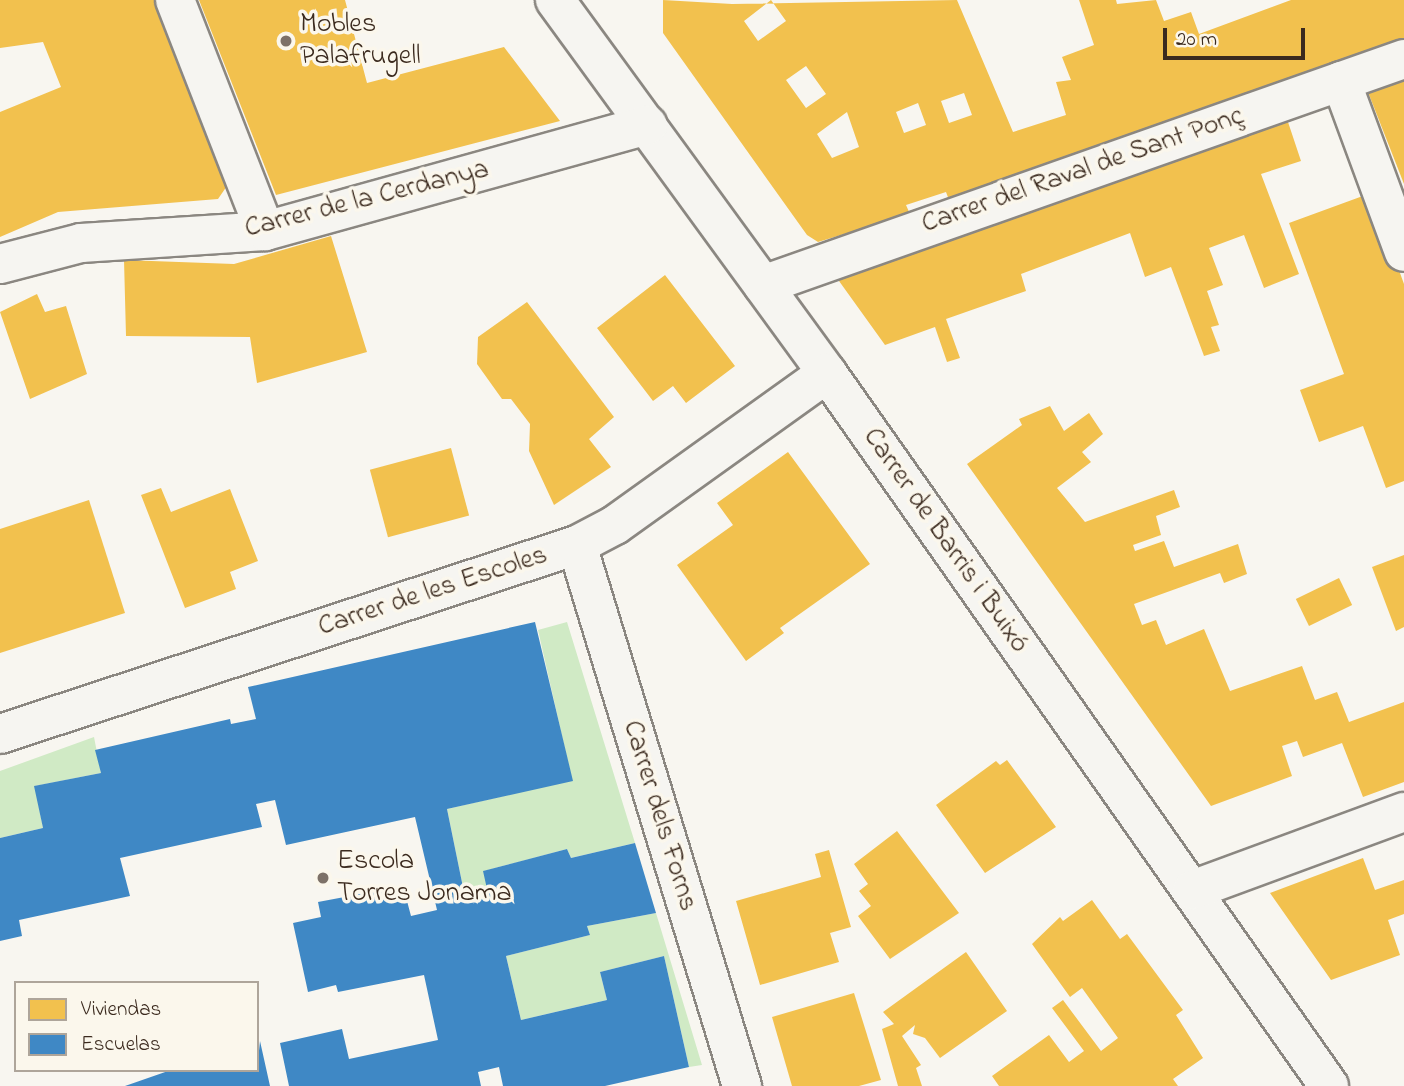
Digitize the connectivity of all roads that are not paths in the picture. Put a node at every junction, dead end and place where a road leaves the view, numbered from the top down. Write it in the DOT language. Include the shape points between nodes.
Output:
graph roads {
  1 [pos="175,0"];
  2 [pos="555,0"];
  3 [pos="1404,59"];
  4 [pos="1340,81"];
  5 [pos="648,125"];
  6 [pos="265,231"];
  7 [pos="1404,252"];
  8 [pos="0,264"];
  9 [pos="763,285"];
  10 [pos="827,373"];
  11 [pos="577,545"];
  12 [pos="0,734"];
  13 [pos="1404,812"];
  14 [pos="1192,890"];
  15 [pos="742,1086"];
  16 [pos="1329,1086"];
  1 -- 6 [label="street"];
  2 -- 5 [label="street, Carrer de Barris i Buixó"];
  3 -- 4 [label="street, Carrer del Raval de Sant Ponç"];
  4 -- 7 [label="street"];
  4 -- 9 [label="street, Carrer del Raval de Sant Ponç"];
  5 -- 6 [label="street, Carrer de la Cerdanya"];
  5 -- 9 [label="street, Carrer de Barris i Buixó"];
  6 -- 8 [label="street, Carrer de la Cerdanya" via="81,243"];
  9 -- 10 [label="street, Carrer de Barris i Buixó"];
  10 -- 11 [label="street, Carrer de les Escoles" via="615,525"];
  10 -- 14 [label="street, Carrer de Barris i Buixó"];
  11 -- 12 [label="street, Carrer de les Escoles"];
  11 -- 15 [label="street, Carrer dels Forns"];
  13 -- 14 [label="street"];
  14 -- 16 [label="street, Carrer de Barris i Buixó"];
}
